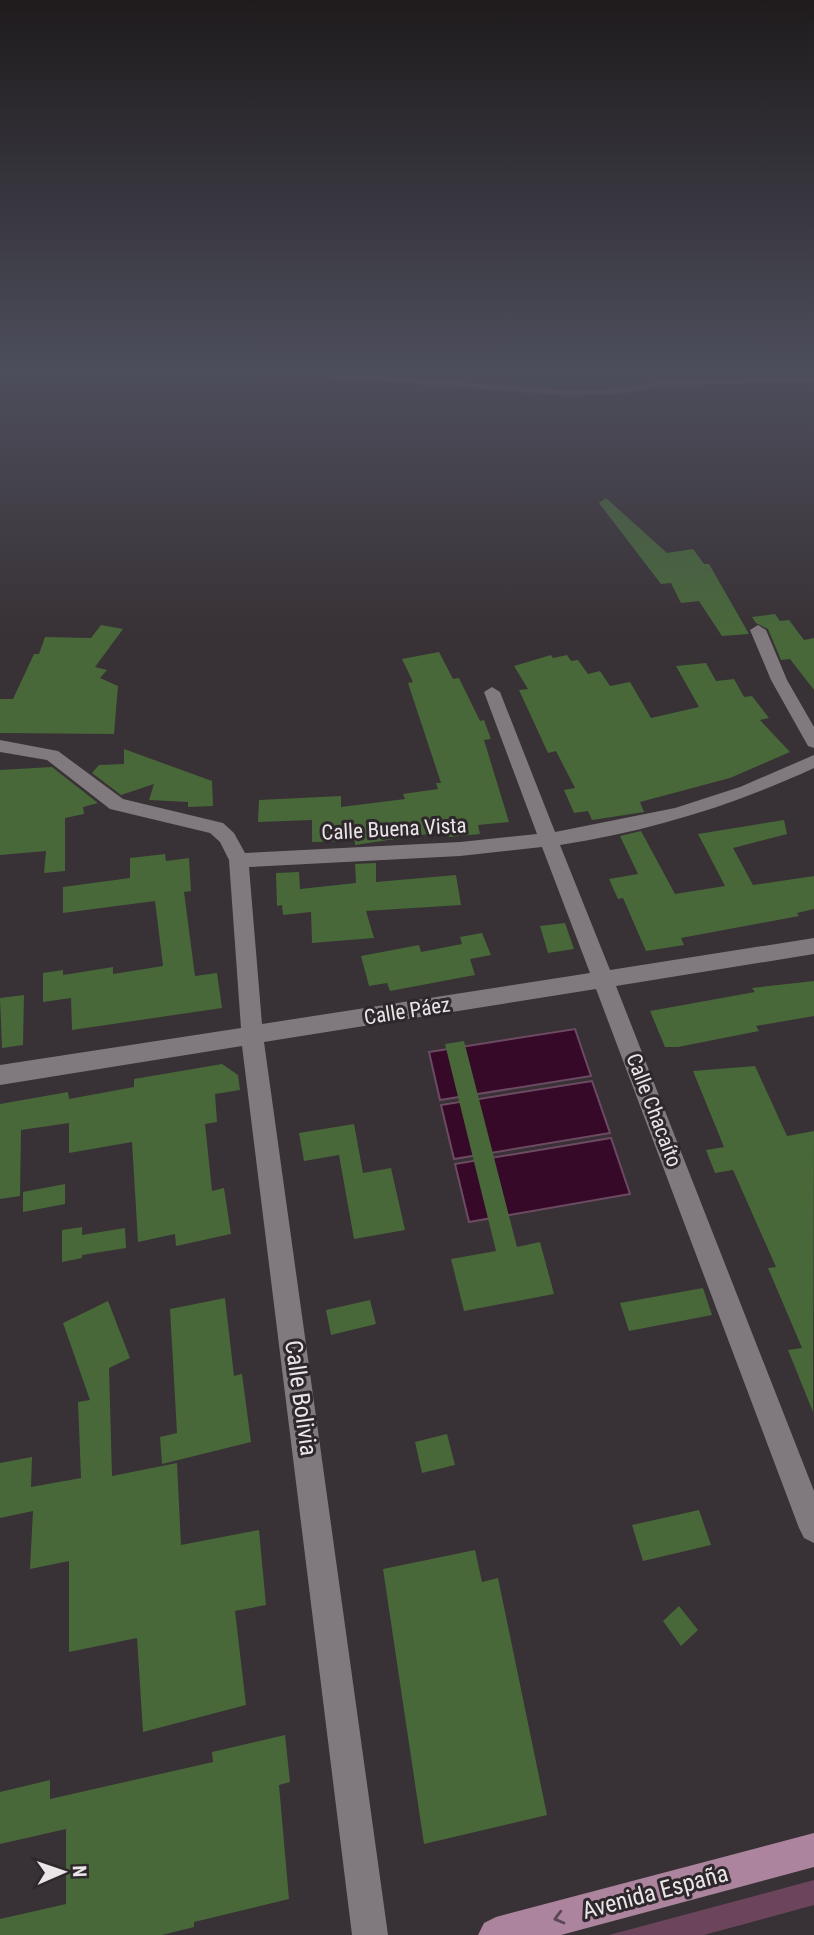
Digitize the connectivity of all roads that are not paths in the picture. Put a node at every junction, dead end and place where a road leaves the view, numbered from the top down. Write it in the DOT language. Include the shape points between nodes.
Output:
graph roads {
  1 [pos="758,630"];
  2 [pos="492,692"];
  3 [pos="814,742"];
  4 [pos="0,746"];
  5 [pos="814,761"];
  6 [pos="551,840"];
  7 [pos="239,860"];
  8 [pos="814,946"];
  9 [pos="604,980"];
  10 [pos="252,1035"];
  11 [pos="0,1075"];
  12 [pos="814,1528"];
  13 [pos="814,1850"];
  14 [pos="370,1935"];
  15 [pos="496,1935"];
  1 -- 3 [label="street" via="779,680"];
  2 -- 6 [label="street, Calle Chacaíto"];
  4 -- 7 [label="street" via="52,755 117,804 216,828"];
  5 -- 6 [label="street, Calle Buena Vista" via="776,782 713,806"];
  6 -- 7 [label="street, Calle Buena Vista"];
  6 -- 9 [label="street, Calle Chacaíto"];
  7 -- 10 [label="street, Calle Bolivia"];
  8 -- 9 [label="street, Calle Páez"];
  9 -- 10 [label="street, Calle Páez"];
  9 -- 12 [label="street, Calle Chacaíto"];
  10 -- 11 [label="street, Calle Páez"];
  10 -- 14 [label="street, Calle Bolivia"];
  13 -- 15 [label="main road, Avenida España, one-way"];
}
